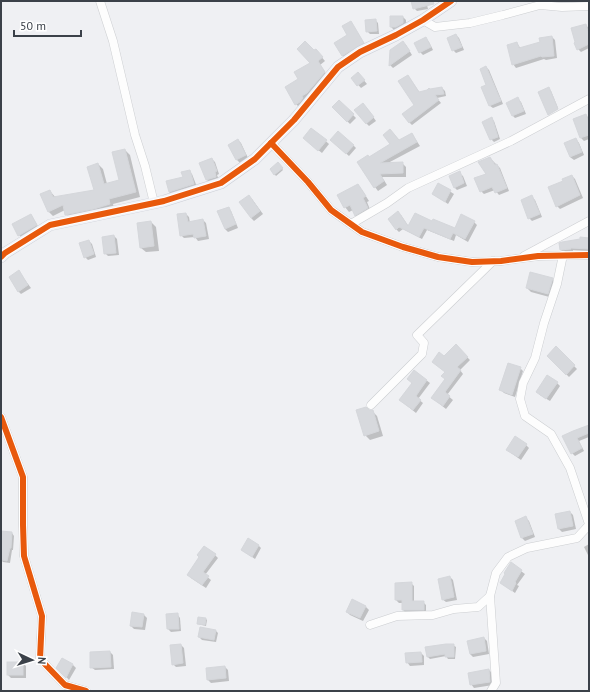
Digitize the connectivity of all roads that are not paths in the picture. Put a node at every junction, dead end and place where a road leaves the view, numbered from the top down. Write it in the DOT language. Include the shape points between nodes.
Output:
graph roads {
  1 [pos="100,1"];
  2 [pos="451,1"];
  3 [pos="589,6"];
  4 [pos="423,20"];
  5 [pos="589,99"];
  6 [pos="271,143"];
  7 [pos="154,204"];
  8 [pos="589,221"];
  9 [pos="350,224"];
  10 [pos="563,255"];
  11 [pos="589,255"];
  12 [pos="1,257"];
  13 [pos="520,258"];
  14 [pos="494,261"];
  15 [pos="371,405"];
  16 [pos="1,417"];
  17 [pos="589,524"];
  18 [pos="490,596"];
  19 [pos="370,625"];
  20 [pos="86,691"];
  21 [pos="491,691"];
  1 -- 7 [label="street" via="113,41 134,135"];
  2 -- 4 [label="street"];
  3 -- 4 [label="street" via="540,5 470,23 434,27"];
  4 -- 6 [label="street" via="360,52 338,67 294,120"];
  5 -- 9 [label="street" via="511,141 408,188"];
  6 -- 7 [label="street" via="255,159 221,183"];
  6 -- 9 [label="street" via="331,210"];
  7 -- 12 [label="street" via="50,226"];
  8 -- 13 [label="street"];
  9 -- 14 [label="street" via="362,232 438,257 472,262"];
  10 -- 11 [label="street"];
  10 -- 13 [label="street"];
  10 -- 17 [label="street" via="557,284 534,358 523,383 520,399 525,416 551,434 570,468"];
  13 -- 14 [label="street"];
  14 -- 15 [label="street" via="417,335 424,344 422,354"];
  16 -- 20 [label="street" via="23,477 24,556 42,616 40,659 65,685"];
  17 -- 18 [label="street" via="578,538 527,548 508,557 496,573"];
  18 -- 19 [label="street" via="478,606 433,615 397,616"];
  18 -- 21 [label="street" via="496,683"];
}
